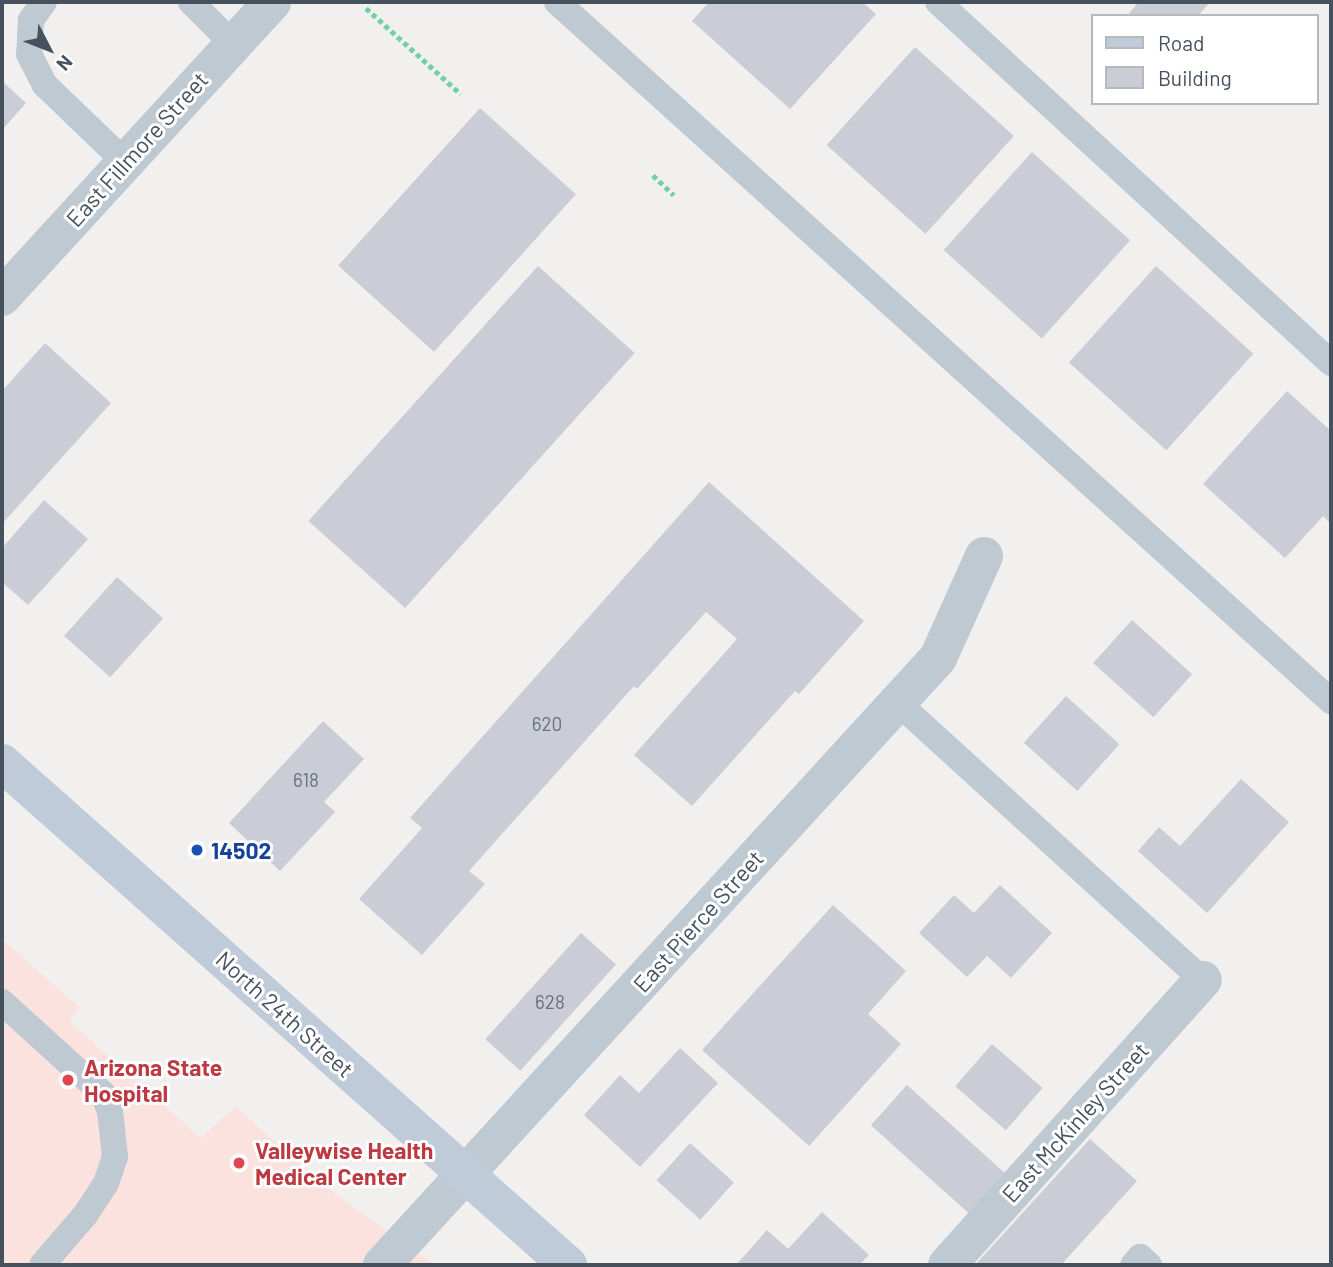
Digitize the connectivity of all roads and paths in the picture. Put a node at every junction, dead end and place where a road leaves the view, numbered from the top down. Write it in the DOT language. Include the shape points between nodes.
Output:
graph roads {
  1 [pos="44,2"];
  2 [pos="191,2"];
  3 [pos="272,2"];
  4 [pos="557,2"];
  5 [pos="938,2"];
  6 [pos="366,8"];
  7 [pos="233,44"];
  8 [pos="461,94"];
  9 [pos="125,162"];
  10 [pos="653,175"];
  11 [pos="674,195"];
  12 [pos="2,297"];
  13 [pos="1331,363"];
  14 [pos="984,556"];
  15 [pos="1331,701"];
  16 [pos="897,702"];
  17 [pos="2,763"];
  18 [pos="1203,979"];
  19 [pos="2,1002"];
  20 [pos="465,1174"];
  21 [pos="42,1265"];
  22 [pos="382,1265"];
  23 [pos="568,1265"];
  24 [pos="947,1265"];
  25 [pos="1132,1265"];
  26 [pos="1149,1265"];
  1 -- 9 [label="lane" via="31,20 29,54 45,85"];
  2 -- 7 [label="lane"];
  3 -- 7 [label="street, East Fillmore Street"];
  4 -- 15 [label="lane"];
  5 -- 13 [label="lane"];
  6 -- 8 [label="path"];
  7 -- 9 [label="street, East Fillmore Street"];
  9 -- 12 [label="street, East Fillmore Street"];
  10 -- 11 [label="path"];
  14 -- 16 [label="street, East Pierce Street" via="938,658"];
  16 -- 18 [label="lane"];
  16 -- 20 [label="street, East Pierce Street"];
  17 -- 20 [label="main road, North 24th Street"];
  18 -- 24 [label="street, East McKinley Street"];
  19 -- 21 [label="lane" via="103,1094 110,1111 115,1157 106,1184"];
  20 -- 22 [label="street, East Pierce Street"];
  20 -- 23 [label="main road, North 24th Street"];
  25 -- 26 [label="lane" via="1140,1257"];
}
